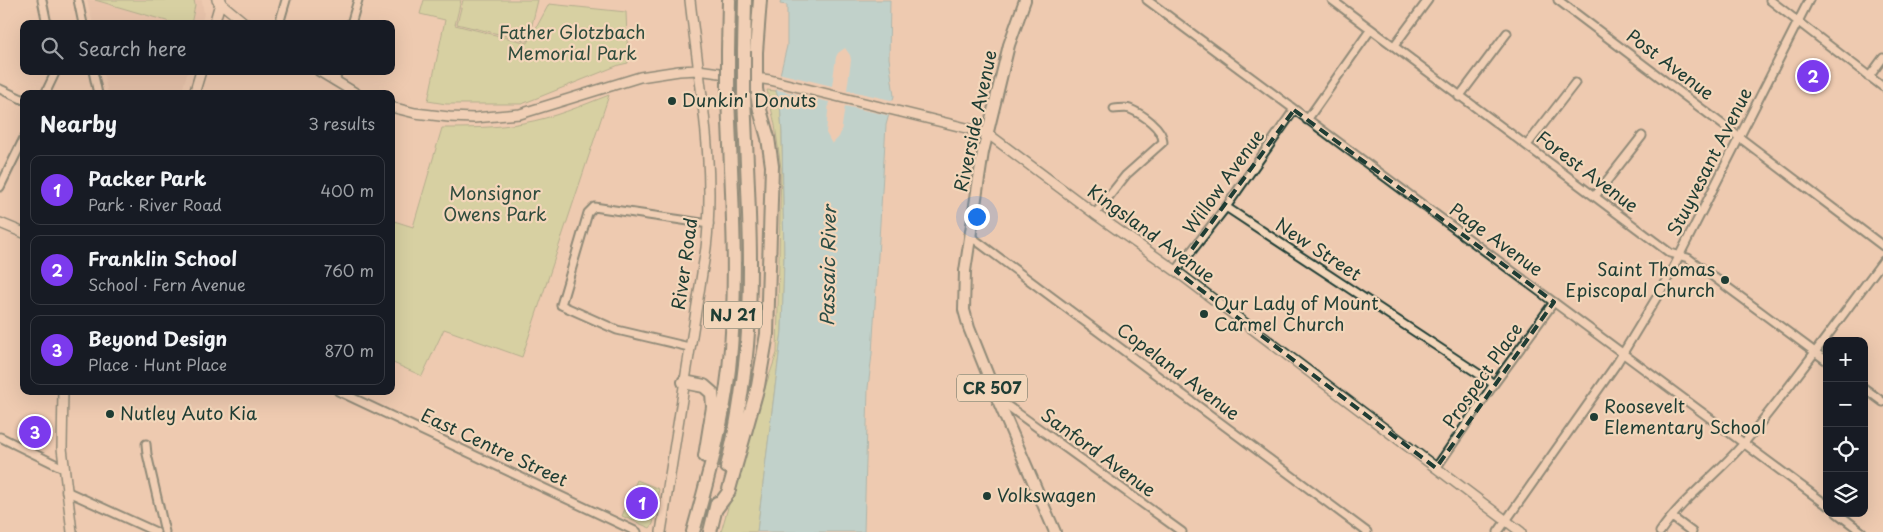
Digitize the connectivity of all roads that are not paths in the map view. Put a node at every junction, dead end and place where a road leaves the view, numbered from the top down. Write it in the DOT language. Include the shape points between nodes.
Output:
graph roads {
  1 [pos="42,0"];
  2 [pos="78,0"];
  3 [pos="286,0"];
  4 [pos="358,0"];
  5 [pos="690,0"];
  6 [pos="729,0"];
  7 [pos="745,0"];
  8 [pos="760,0"];
  9 [pos="1025,0"];
  10 [pos="1147,0"];
  11 [pos="1332,0"];
  12 [pos="1428,0"];
  13 [pos="1558,0"];
  14 [pos="1770,0"];
  15 [pos="1809,0"];
  16 [pos="220,1"];
  17 [pos="46,20"];
  18 [pos="82,20"];
  19 [pos="215,20"];
  20 [pos="241,20"];
  21 [pos="280,20"];
  22 [pos="352,20"];
  23 [pos="1797,21"];
  24 [pos="1371,29"];
  25 [pos="1507,33"];
  26 [pos="1394,46"];
  27 [pos="1883,58"];
  28 [pos="698,70"];
  29 [pos="54,75"];
  30 [pos="94,75"];
  31 [pos="200,75"];
  32 [pos="326,75"];
  33 [pos="337,75"];
  34 [pos="1869,77"];
  35 [pos="756,78"];
  36 [pos="336,81"];
  37 [pos="1575,83"];
  38 [pos="1883,87"];
  39 [pos="0,89"];
  40 [pos="47,90"];
  41 [pos="97,90"];
  42 [pos="195,90"];
  43 [pos="351,90"];
  44 [pos="1459,97"];
  45 [pos="20,98"];
  46 [pos="395,108"];
  47 [pos="1114,109"];
  48 [pos="1294,110"];
  49 [pos="1307,120"];
  50 [pos="987,133"];
  51 [pos="1642,136"];
  52 [pos="1741,137"];
  53 [pos="20,146"];
  54 [pos="1527,146"];
  55 [pos="0,188"];
  56 [pos="1595,196"];
  57 [pos="1226,207"];
  58 [pos="1095,214"];
  59 [pos="0,223"];
  60 [pos="709,224"];
  61 [pos="20,231"];
  62 [pos="970,236"];
  63 [pos="1883,246"];
  64 [pos="1681,255"];
  65 [pos="1883,260"];
  66 [pos="1176,271"];
  67 [pos="1554,302"];
  68 [pos="689,347"];
  69 [pos="1815,352"];
  70 [pos="1623,354"];
  71 [pos="1823,358"];
  72 [pos="684,382"];
  73 [pos="1494,384"];
  74 [pos="1868,391"];
  75 [pos="63,395"];
  76 [pos="346,395"];
  77 [pos="997,398"];
  78 [pos="1883,402"];
  79 [pos="0,437"];
  80 [pos="1744,443"];
  81 [pos="146,444"];
  82 [pos="63,468"];
  83 [pos="1436,468"];
  84 [pos="66,491"];
  85 [pos="1823,502"];
  86 [pos="716,510"];
  87 [pos="1672,517"];
  88 [pos="1843,517"];
  89 [pos="1506,521"];
  90 [pos="1174,530"];
  91 [pos="72,532"];
  92 [pos="156,532"];
  93 [pos="165,532"];
  94 [pos="637,532"];
  95 [pos="661,532"];
  96 [pos="691,532"];
  97 [pos="710,532"];
  98 [pos="1055,532"];
  99 [pos="1182,532"];
  100 [pos="1367,532"];
  101 [pos="1498,532"];
  102 [pos="1521,532"];
  103 [pos="1660,532"];
  104 [pos="1692,532"];
  105 [pos="1862,532"];
  1 -- 17 [label="street"];
  2 -- 18 [label="street"];
  3 -- 21 [label="street"];
  4 -- 22 [label="street"];
  5 -- 28 [label="main road, River Road"];
  6 -- 96 [label="highway, NJ 21, bridge" via="728,95 734,264 731,344 720,423"];
  7 -- 86 [label="highway, NJ 21, bridge" via="744,94 750,264 748,336 736,426"];
  8 -- 35 [label="highway"];
  9 -- 50 [label="main road, Riverside Avenue / CR 507" via="1009,45"];
  10 -- 48 [label="street, Page Avenue"];
  11 -- 24 [label="street, Forest Avenue"];
  12 -- 26 [label="street"];
  13 -- 52 [label="street, Post Avenue"];
  14 -- 23 [label="street"];
  15 -- 23 [label="street, Stuyvesant Avenue"];
  16 -- 19 [label="main road"];
  16 -- 20 [label="main road"];
  23 -- 34 [label="street"];
  23 -- 52 [label="street, Stuyvesant Avenue"];
  24 -- 26 [label="street, Forest Avenue"];
  24 -- 49 [label="street"];
  25 -- 44 [label="street"];
  26 -- 44 [label="street, Forest Avenue"];
  27 -- 34 [label="street"];
  28 -- 35 [label="main road, Kingsland Avenue"];
  28 -- 46 [label="main road, Kingsland Avenue" via="640,77 520,114 449,118"];
  28 -- 60 [label="main road, River Road" via="710,178"];
  29 -- 40 [label="street"];
  30 -- 41 [label="street"];
  31 -- 42 [label="main road"];
  32 -- 36 [label="main road"];
  33 -- 36 [label="street"];
  34 -- 38 [label="street"];
  35 -- 50 [label="main road, Kingsland Avenue"];
  35 -- 86 [label="highway" via="757,99 772,166 767,334 758,386 728,493"];
  36 -- 43 [label="main road"];
  37 -- 54 [label="street"];
  39 -- 45 [label="street"];
  44 -- 54 [label="street, Forest Avenue"];
  47 -- 58 [label="street" via="1129,108 1154,124 1160,130 1163,142 1126,175"];
  48 -- 49 [label="street, Page Avenue"];
  48 -- 57 [label="street, Willow Avenue"];
  49 -- 67 [label="street, Page Avenue"];
  50 -- 58 [label="main road, Kingsland Avenue"];
  50 -- 62 [label="main road, Riverside Avenue / CR 507"];
  51 -- 56 [label="street"];
  52 -- 63 [label="street, Post Avenue"];
  52 -- 64 [label="street, Stuyvesant Avenue"];
  53 -- 55 [label="street"];
  54 -- 56 [label="street, Forest Avenue"];
  56 -- 64 [label="street, Forest Avenue" via="1670,253"];
  57 -- 66 [label="street, Willow Avenue"];
  57 -- 73 [label="street, New Street"];
  58 -- 66 [label="main road, Kingsland Avenue"];
  59 -- 61 [label="main road"];
  60 -- 68 [label="main road, River Road"];
  60 -- 68 [label="street" via="594,207 588,213 561,305 617,330"];
  62 -- 77 [label="main road, Riverside Avenue / CR 507" via="964,310 968,328"];
  62 -- 100 [label="street, Copeland Avenue"];
  64 -- 69 [label="street, Forest Avenue"];
  64 -- 70 [label="street, Stuyvesant Avenue"];
  65 -- 69 [label="street"];
  66 -- 83 [label="main road, Kingsland Avenue"];
  67 -- 70 [label="street, Page Avenue"];
  67 -- 73 [label="street, Prospect Place"];
  68 -- 72 [label="main road, River Road"];
  69 -- 71 [label="street, Forest Avenue"];
  69 -- 80 [label="street"];
  70 -- 80 [label="street, Page Avenue"];
  70 -- 89 [label="street, Stuyvesant Avenue"];
  72 -- 95 [label="main road, River Road"];
  72 -- 96 [label="highway" via="704,386 712,393 713,400"];
  73 -- 83 [label="street, Prospect Place"];
  74 -- 78 [label="street"];
  75 -- 82 [label="main road"];
  76 -- 94 [label="street, East Centre Street"];
  77 -- 90 [label="street, Sanford Avenue"];
  77 -- 98 [label="main road, Riverside Avenue / CR 507"];
  79 -- 82 [label="street"];
  80 -- 85 [label="street, Page Avenue"];
  80 -- 87 [label="street"];
  81 -- 93 [label="street"];
  82 -- 84 [label="main road"];
  83 -- 89 [label="main road, Kingsland Avenue"];
  84 -- 91 [label="main road"];
  84 -- 92 [label="street"];
  86 -- 97 [label="highway, NJ 21"];
  87 -- 103 [label="street"];
  87 -- 104 [label="street"];
  88 -- 105 [label="street"];
  89 -- 101 [label="street, Stuyvesant Avenue"];
  89 -- 102 [label="main road, Kingsland Avenue"];
  90 -- 99 [label="street, Sanford Avenue"];
}
